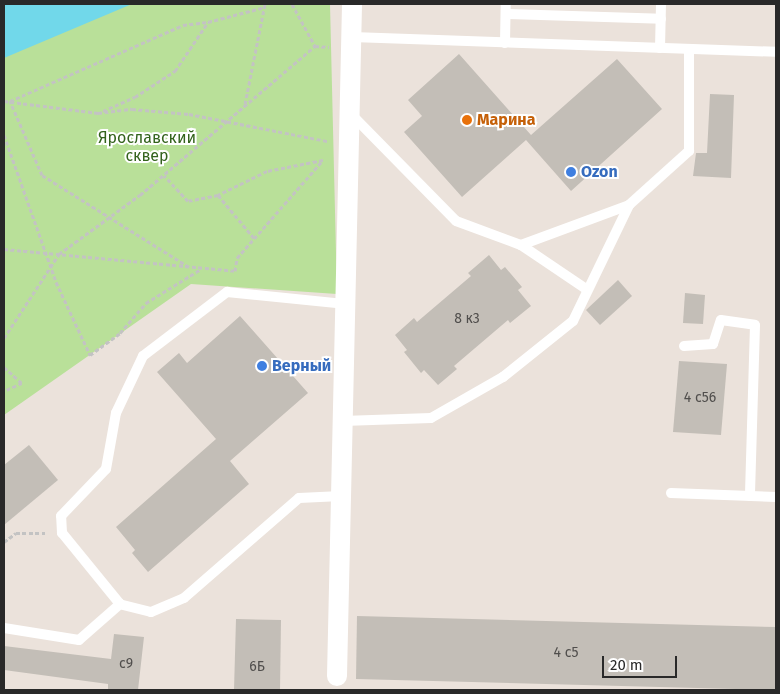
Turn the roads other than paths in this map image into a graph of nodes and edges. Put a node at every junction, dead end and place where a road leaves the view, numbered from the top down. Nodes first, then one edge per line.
1 (352, 4) edge
2 (662, 4) edge
3 (506, 9) edge
4 (661, 19) junction
5 (506, 42) junction
6 (352, 43) junction
7 (660, 48) junction
8 (689, 49) junction
9 (776, 52) edge
10 (350, 113) junction
11 (629, 205) junction
12 (521, 245) junction
13 (586, 289) junction
14 (346, 304) junction
15 (684, 346) dead end
16 (343, 421) junction
17 (671, 493) dead end
18 (342, 496) junction
19 (750, 496) junction
20 (776, 497) edge
21 (120, 604) junction
22 (4, 628) edge
23 (337, 676) dead end

1 - 6 street
2 - 4 lane
3 - 4 lane
3 - 5 lane
4 - 7 lane
5 - 6 lane
5 - 7 lane
6 - 10 street
7 - 8 lane
8 - 9 lane
8 - 11 lane
10 - 12 lane
10 - 14 street
11 - 12 lane
11 - 13 lane
12 - 13 lane
13 - 16 lane
14 - 16 street
14 - 21 lane
15 - 19 lane
16 - 18 street
17 - 19 lane
18 - 21 lane
18 - 23 street
19 - 20 lane
21 - 22 lane

